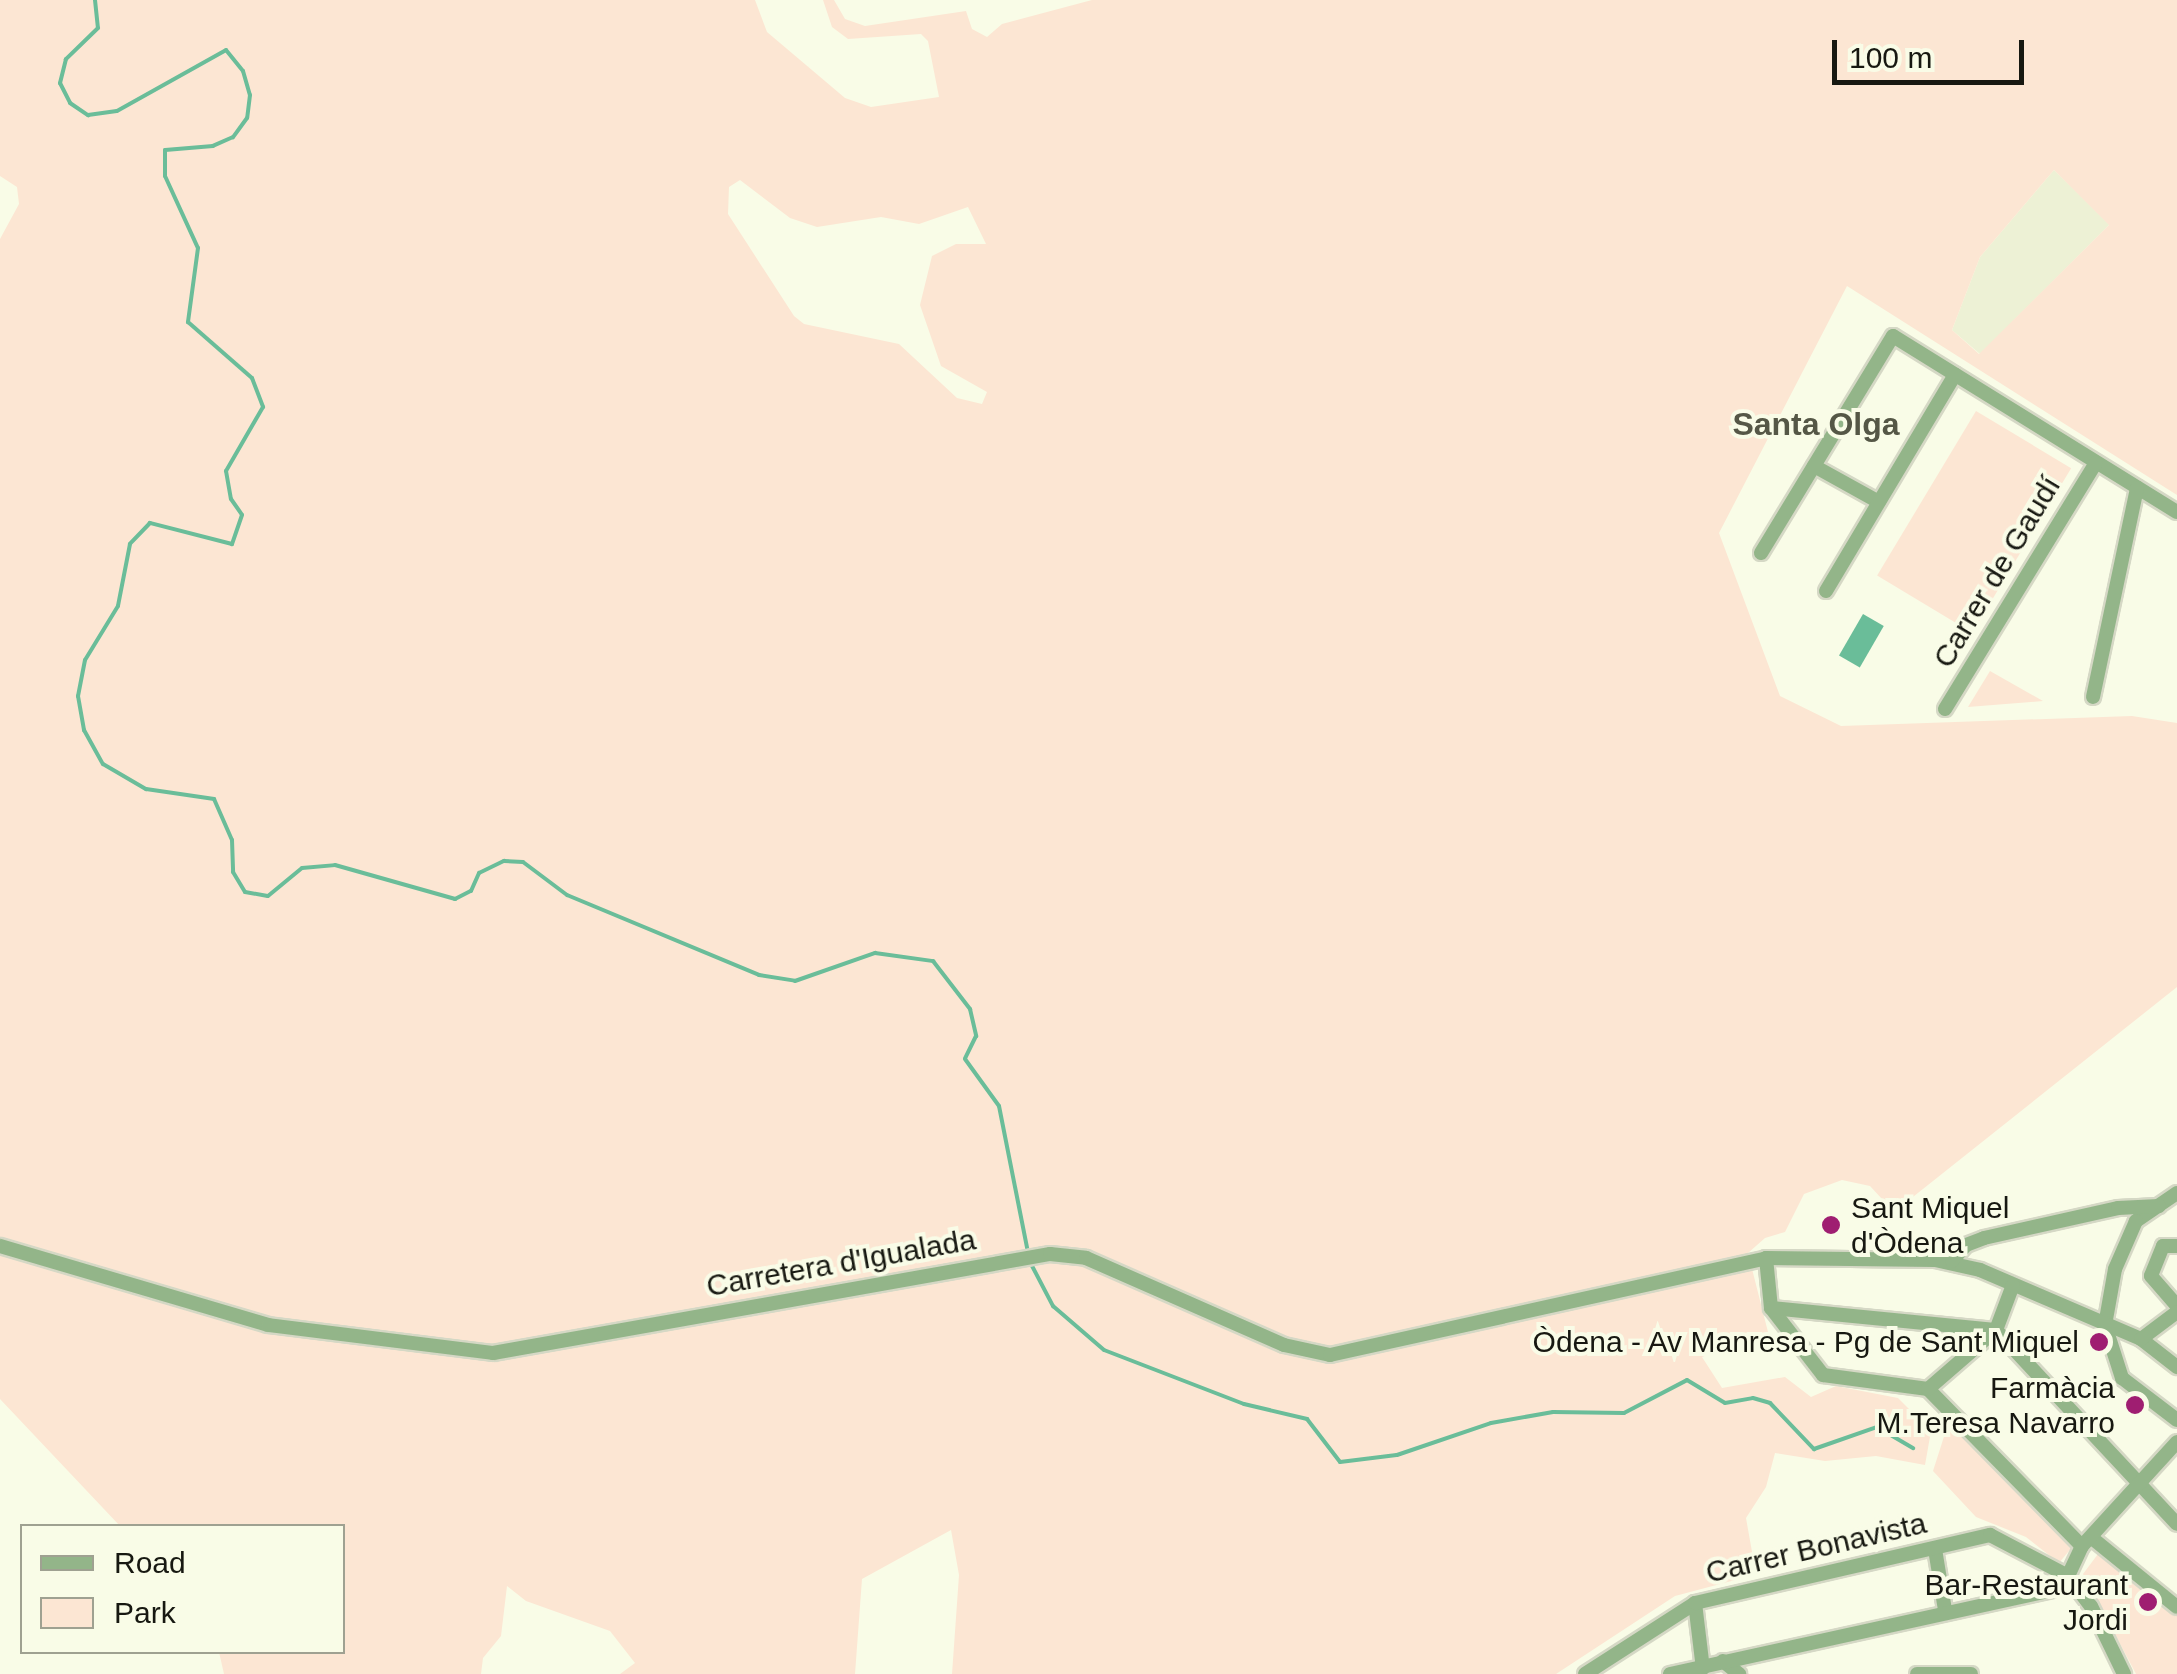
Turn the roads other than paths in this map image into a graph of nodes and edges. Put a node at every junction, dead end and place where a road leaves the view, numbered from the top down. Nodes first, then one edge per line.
1 (1956, 375) junction
2 (2096, 463) junction
3 (1814, 466) junction
4 (2137, 488) junction
5 (1879, 502) junction
6 (2177, 512) edge
7 (1761, 553) dead end
8 (1826, 591) dead end
9 (2093, 697) dead end
10 (1945, 709) dead end
11 (2177, 1193) edge
12 (2160, 1206) junction
13 (0, 1246) edge
14 (2177, 1246) edge
15 (1766, 1258) junction
16 (1952, 1262) junction
17 (2012, 1284) junction
18 (1771, 1308) junction
19 (2177, 1309) edge
20 (2105, 1325) junction
21 (1996, 1330) junction
22 (2141, 1339) junction
23 (2177, 1367) edge
24 (1928, 1389) junction
25 (2177, 1420) edge
26 (2177, 1442) edge
27 (2139, 1484) junction
28 (2177, 1524) edge
29 (2087, 1542) junction
30 (1935, 1549) junction
31 (2068, 1576) junction
32 (1695, 1603) junction
33 (2177, 1607) edge
34 (1945, 1610) junction
35 (1723, 1661) junction
36 (1703, 1669) edge
37 (1584, 1674) edge
38 (1670, 1674) edge
39 (1739, 1674) edge
40 (1917, 1674) edge
41 (1970, 1674) edge
42 (2124, 1674) edge

1 - 2 street
1 - 3 street
1 - 5 street
2 - 4 street
2 - 10 street, Carrer de Gaudí
3 - 5 street
3 - 7 street
4 - 6 street
4 - 9 street
5 - 8 street
11 - 12 street
12 - 16 street
12 - 20 street
13 - 15 street, Carretera d'Igualada
14 - 19 street
15 - 16 street, Carretera d'Igualada
15 - 18 street
16 - 17 street
17 - 20 street
17 - 21 street
18 - 21 street
18 - 24 street
19 - 22 street
20 - 22 street
20 - 25 street
21 - 24 street
21 - 27 street
22 - 23 street
24 - 29 street
26 - 27 street
27 - 28 street
27 - 29 street
29 - 31 street
29 - 33 street
30 - 31 street, Carrer Bonavista
30 - 32 street, Carrer Bonavista
30 - 34 street
31 - 34 street
31 - 42 street
32 - 36 street
32 - 37 street, Carrer Bonavista
34 - 35 street
35 - 36 street
35 - 39 street
36 - 38 street
40 - 41 street

